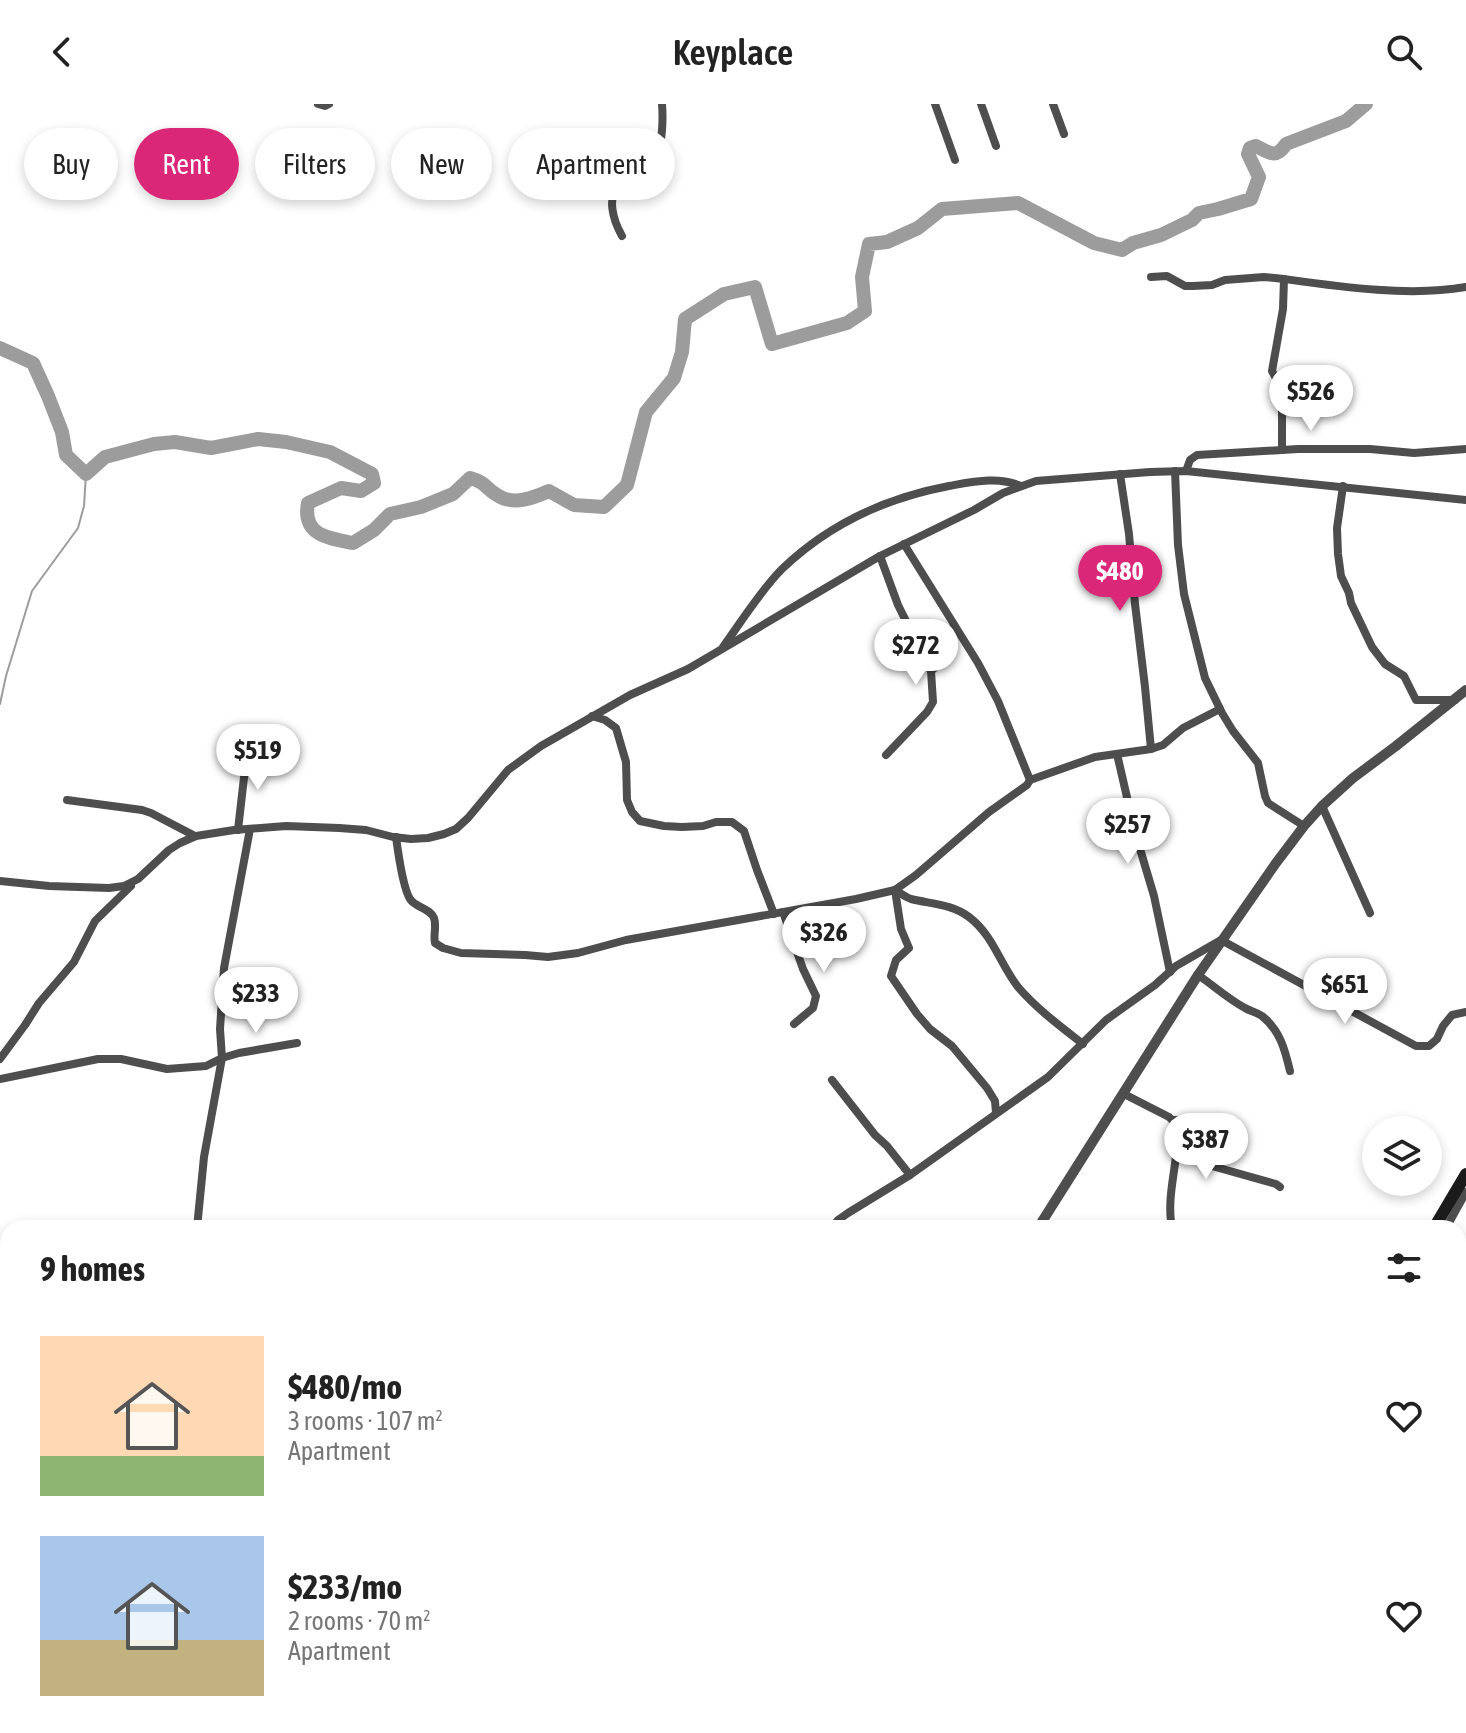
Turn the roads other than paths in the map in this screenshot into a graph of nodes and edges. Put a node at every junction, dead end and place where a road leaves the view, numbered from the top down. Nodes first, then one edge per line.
1 (318, 104) edge
2 (329, 104) edge
3 (662, 104) edge
4 (935, 104) edge
5 (981, 104) edge
6 (1053, 104) edge
7 (1064, 134) dead end
8 (996, 146) dead end
9 (955, 160) dead end
10 (622, 236) dead end
11 (1151, 277) dead end
12 (1284, 279) junction
13 (1465, 288) edge
14 (1466, 449) edge
15 (1282, 450) junction
16 (1175, 471) junction
17 (1186, 471) junction
18 (1120, 474) junction
19 (1021, 486) junction
20 (1343, 486) junction
21 (1466, 500) edge
22 (904, 544) junction
23 (880, 556) junction
24 (954, 625) junction
25 (720, 650) junction
26 (931, 671) junction
27 (1466, 690) edge
28 (1455, 700) junction
29 (1220, 709) junction
30 (592, 716) junction
31 (1151, 749) junction
32 (247, 751) dead end
33 (1117, 754) junction
34 (886, 755) dead end
35 (1030, 780) junction
36 (67, 800) dead end
37 (1322, 806) junction
38 (1304, 826) junction
39 (250, 829) junction
40 (238, 830) junction
41 (196, 836) junction
42 (396, 837) junction
43 (138, 879) junction
44 (0, 881) edge
45 (895, 890) junction
46 (779, 913) junction
47 (1370, 913) dead end
48 (1221, 940) junction
49 (1170, 972) junction
50 (1198, 975) junction
51 (1466, 1012) edge
52 (794, 1024) dead end
53 (297, 1043) dead end
54 (1083, 1044) junction
55 (222, 1058) junction
56 (0, 1059) edge
57 (1290, 1071) dead end
58 (0, 1079) edge
59 (832, 1080) dead end
60 (1124, 1094) junction
61 (996, 1113) junction
62 (1173, 1120) junction
63 (1466, 1174) edge
64 (910, 1175) junction
65 (1280, 1187) dead end
66 (1466, 1192) edge
67 (198, 1220) edge
68 (838, 1220) edge
69 (1043, 1220) edge
70 (1171, 1220) edge
71 (1439, 1220) edge
72 (1450, 1220) edge

1 - 2 street
3 - 10 street
4 - 9 street
5 - 8 street
6 - 7 street
11 - 12 street
12 - 13 street
12 - 15 street
14 - 15 street
15 - 17 street
16 - 17 street
16 - 18 street
16 - 29 street
17 - 20 street
18 - 19 street
18 - 31 street
19 - 22 street
19 - 25 street
20 - 21 street
20 - 28 street
22 - 23 street
22 - 24 street
23 - 25 street
23 - 26 street
24 - 26 street
24 - 35 street
25 - 30 street
26 - 34 street
27 - 28 street
28 - 37 street
29 - 31 street
29 - 38 street
30 - 42 street
30 - 46 street
31 - 33 street
32 - 40 street
33 - 35 street
33 - 49 street
35 - 45 street
36 - 41 street
37 - 38 street
37 - 47 street
38 - 48 street
39 - 40 street
39 - 42 street
39 - 55 street
40 - 41 street
41 - 43 street
42 - 46 street
43 - 44 street
43 - 56 street
45 - 46 street
45 - 54 street
45 - 61 street
46 - 52 street
48 - 49 street
48 - 50 street
48 - 51 street
49 - 54 street
50 - 57 street
50 - 60 street
53 - 55 street
54 - 61 street
55 - 58 street
55 - 67 street
59 - 64 street
60 - 62 street
60 - 69 street
61 - 64 street
62 - 65 street
62 - 70 street
63 - 71 main road
64 - 68 street
66 - 72 street

